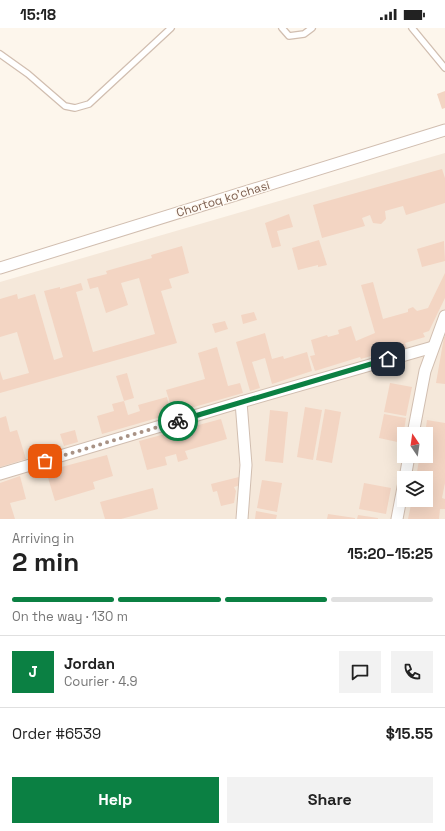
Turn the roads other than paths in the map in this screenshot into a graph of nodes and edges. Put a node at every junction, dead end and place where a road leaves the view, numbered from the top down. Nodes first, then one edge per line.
1 (171, 28) edge
2 (282, 28) edge
3 (312, 28) edge
4 (412, 28) edge
5 (0, 54) edge
6 (445, 68) edge
7 (444, 133) edge
8 (0, 268) edge
9 (445, 316) edge
10 (433, 347) junction
11 (241, 402) junction
12 (414, 427) edge
13 (0, 474) edge
14 (399, 507) edge
15 (242, 519) edge
16 (397, 519) edge

1 - 5 lane
2 - 3 lane
4 - 6 lane
7 - 8 street, Chortoq ko'chasi
9 - 10 street
10 - 11 street
10 - 12 street
11 - 13 street
11 - 15 street
14 - 16 street

